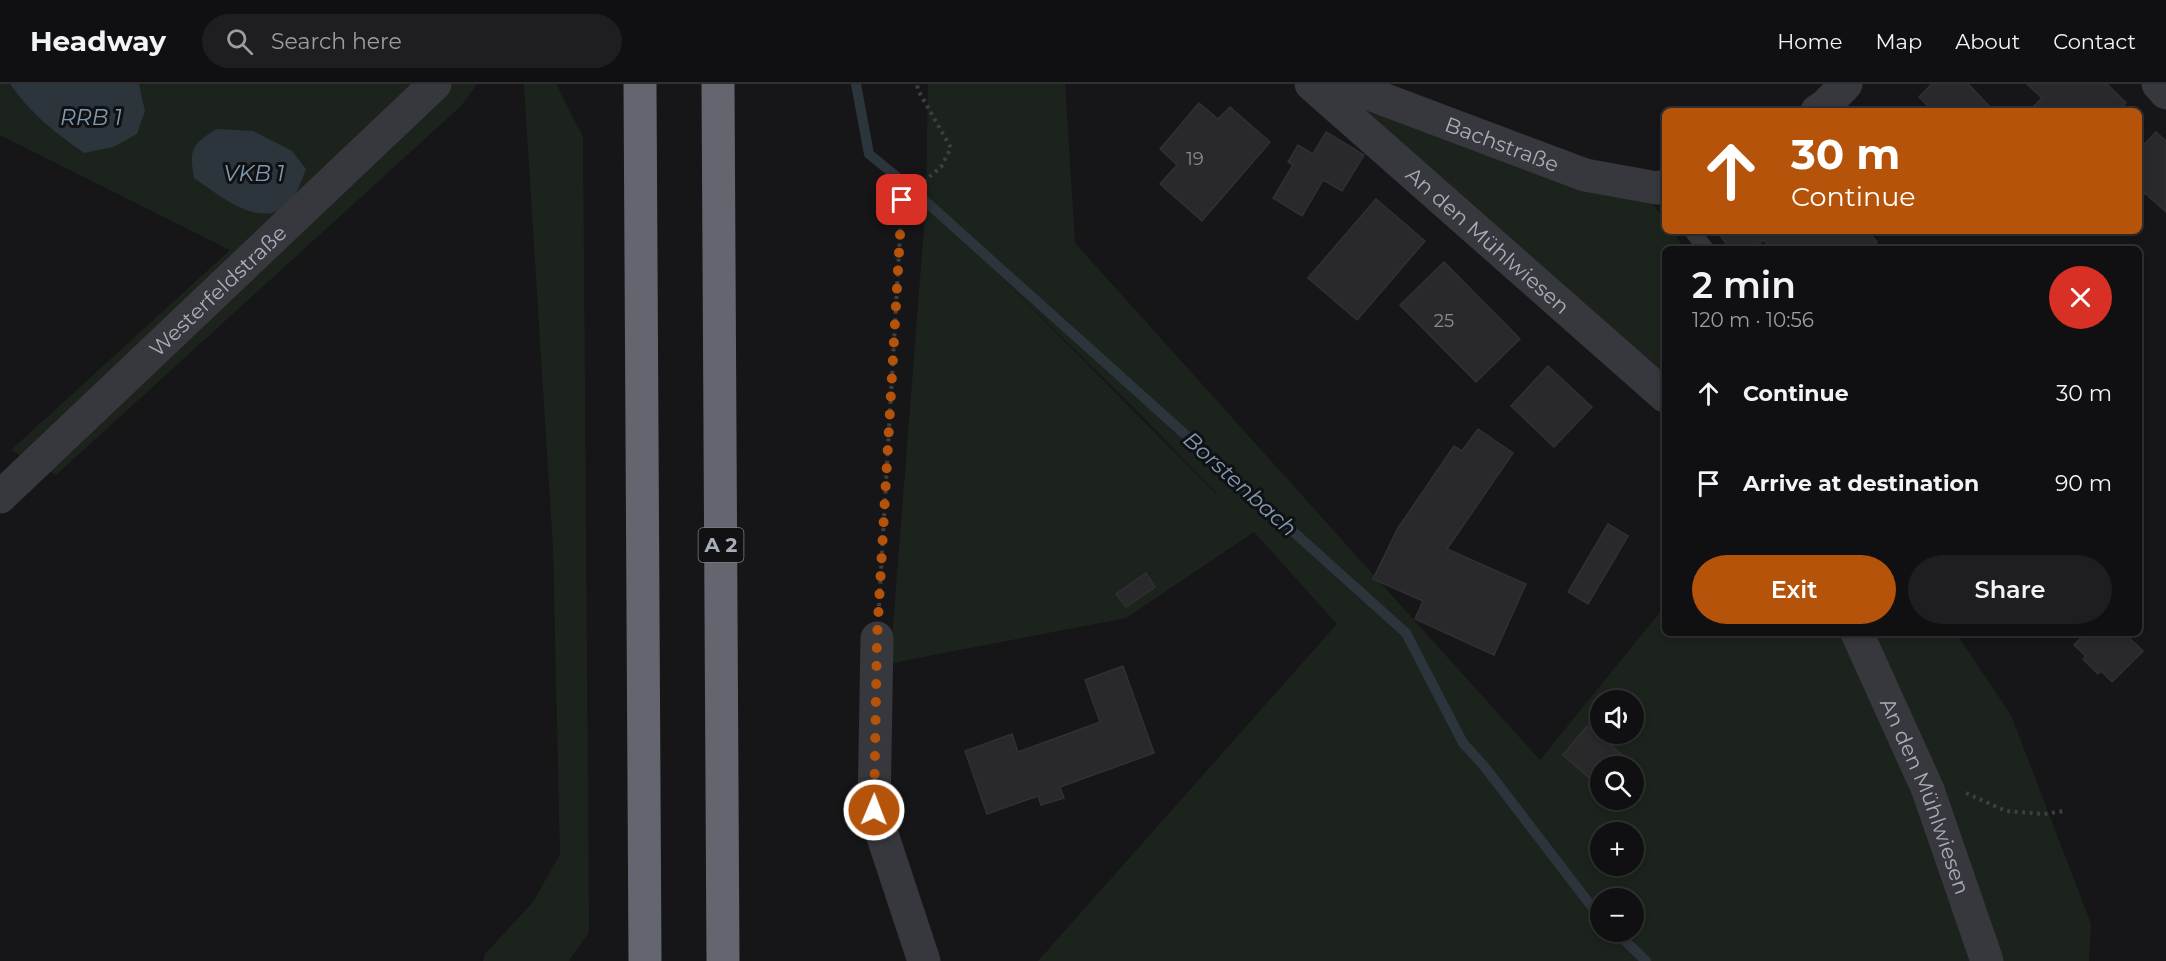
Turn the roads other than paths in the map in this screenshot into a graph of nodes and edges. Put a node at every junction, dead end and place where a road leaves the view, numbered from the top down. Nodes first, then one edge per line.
1 (435, 84) edge
2 (640, 84) edge
3 (718, 84) edge
4 (1311, 84) edge
5 (1343, 84) edge
6 (1846, 84) edge
7 (2158, 84) edge
8 (2166, 93) edge
9 (1822, 108) edge
10 (1662, 190) edge
11 (1694, 234) edge
12 (1704, 246) edge
13 (1662, 393) edge
14 (0, 497) edge
15 (1858, 636) edge
16 (877, 638) road end
17 (645, 961) edge
18 (723, 961) edge
19 (924, 961) edge
20 (1987, 961) edge

1 - 14 street, Westerfeldstraße
2 - 17 highway
3 - 18 highway, A 2
4 - 13 street, An den Mühlwiesen
5 - 10 street, Bachstraße
6 - 9 street
7 - 8 street
11 - 12 lane
15 - 20 street, An den Mühlwiesen
16 - 19 street

